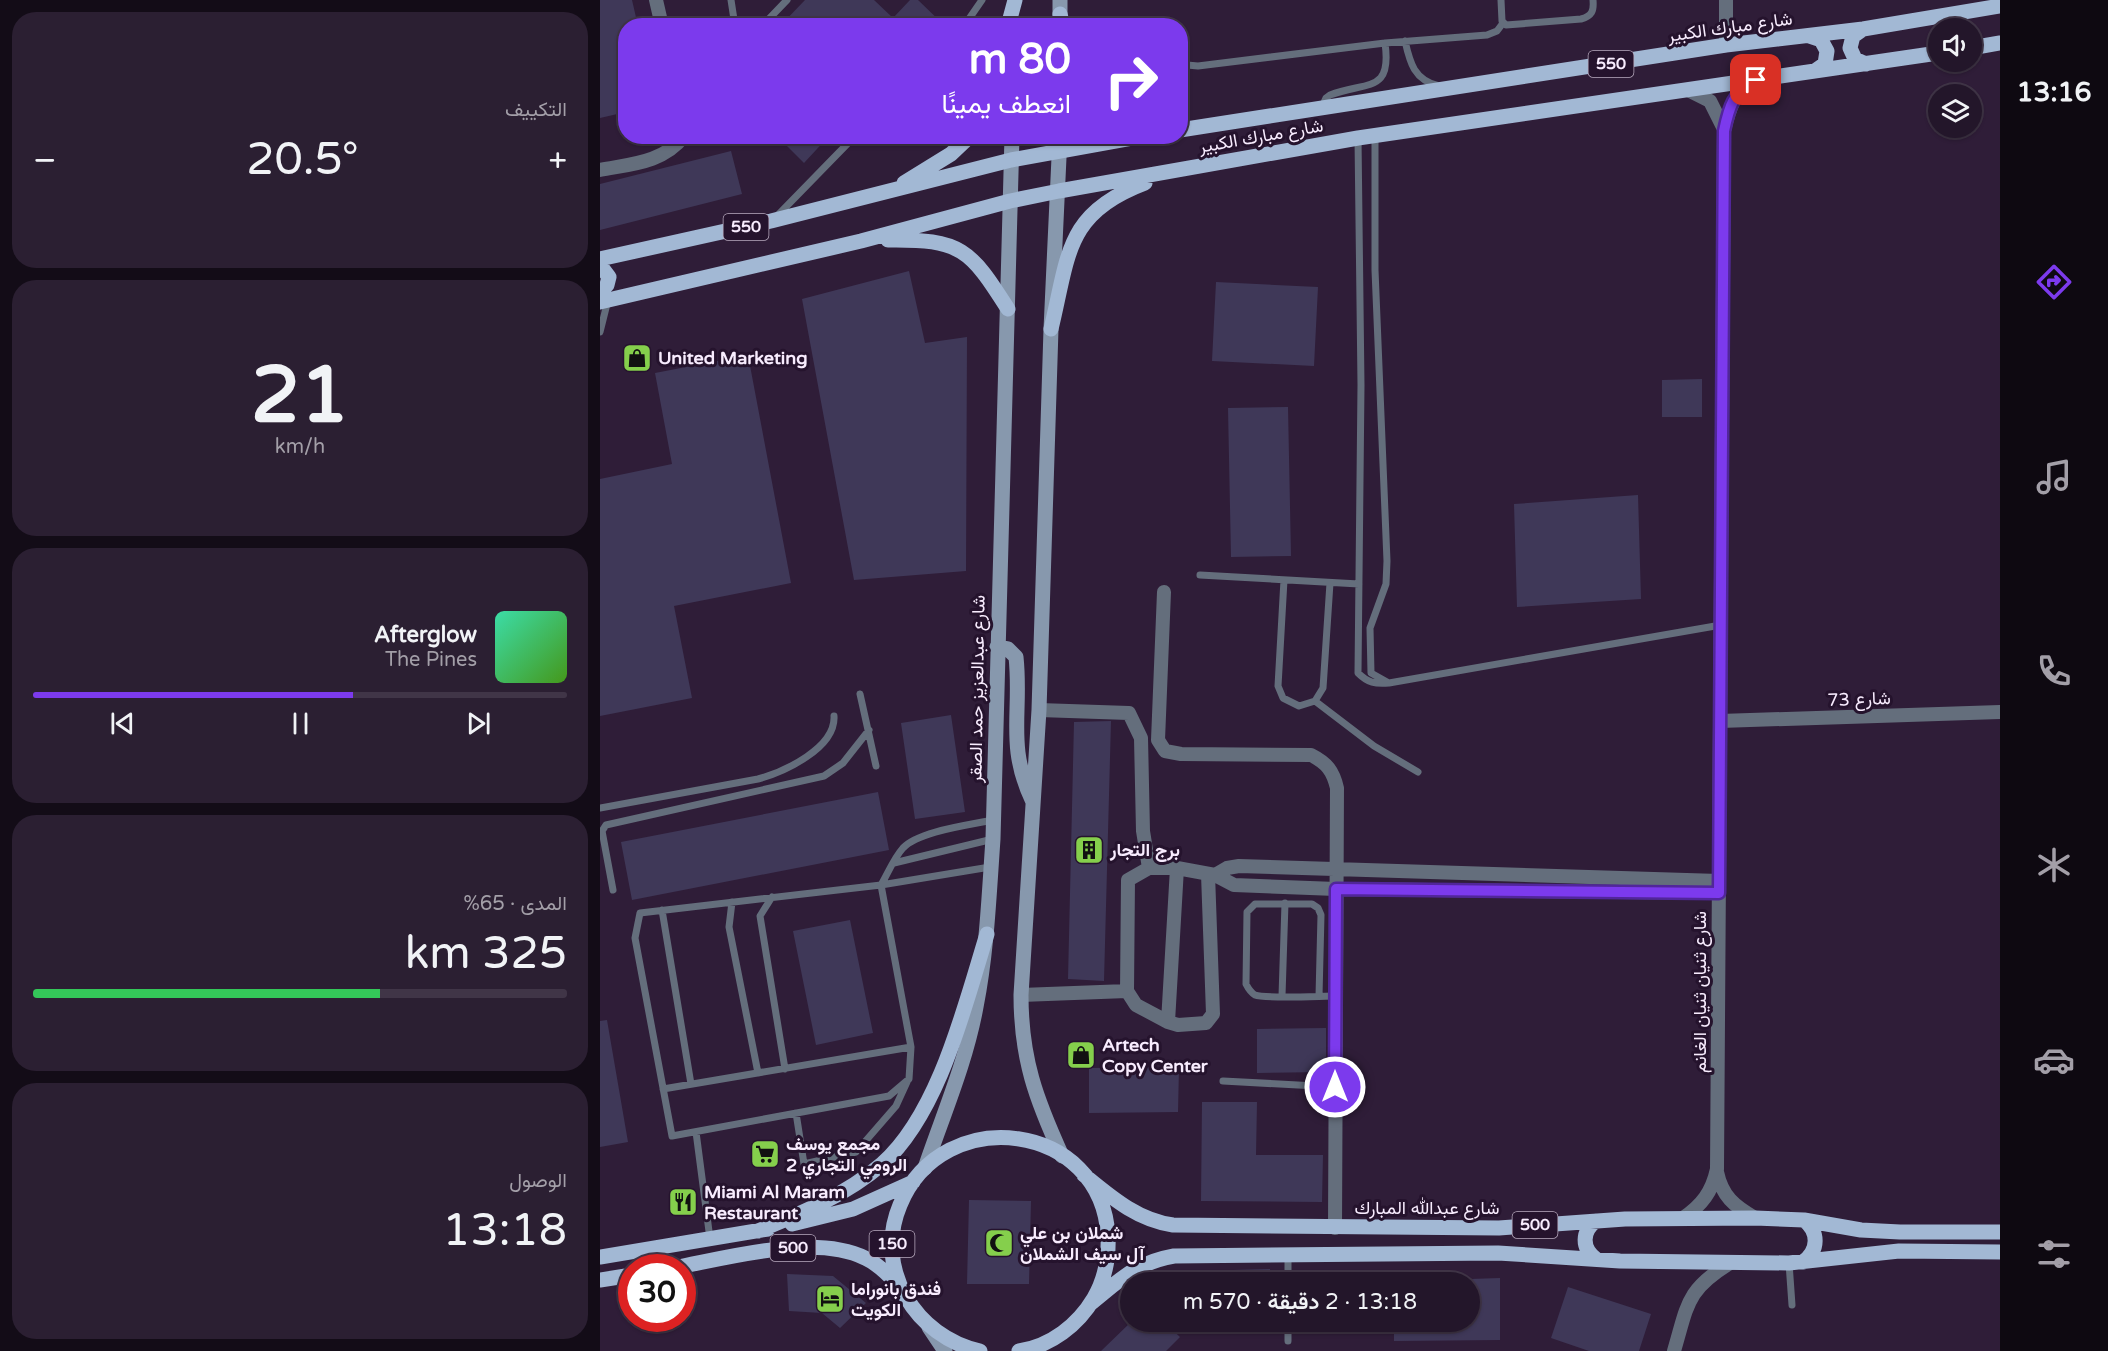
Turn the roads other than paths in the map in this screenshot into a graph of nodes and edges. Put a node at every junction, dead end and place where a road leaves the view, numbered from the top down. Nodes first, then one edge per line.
1 (657, 0) edge
2 (731, 0) edge
3 (787, 0) edge
4 (982, 0) edge
5 (1015, 0) edge
6 (1501, 0) edge
7 (1593, 0) edge
8 (1726, 0) edge
9 (2000, 6) edge
10 (660, 18) edge
11 (734, 18) edge
12 (770, 18) edge
13 (970, 18) edge
14 (1010, 18) edge
15 (1015, 18) edge
16 (1503, 23) junction
17 (1863, 29) junction
18 (1809, 36) junction
19 (1405, 40) junction
20 (1385, 43) junction
21 (2000, 43) edge
22 (1726, 45) junction
23 (1982, 46) edge
24 (1928, 55) edge
25 (1188, 64) edge
26 (1866, 64) junction
27 (1815, 71) junction
28 (1756, 80) junction
29 (1450, 87) junction
30 (1688, 90) junction
31 (1322, 107) junction
32 (1188, 122) edge
33 (1222, 122) junction
34 (1188, 128) edge
35 (1724, 131) junction
36 (1375, 135) junction
37 (1358, 138) junction
38 (676, 144) edge
39 (847, 144) edge
40 (962, 144) edge
41 (1012, 144) edge
42 (1060, 144) edge
43 (1011, 160) junction
44 (600, 170) edge
45 (1178, 171) junction
46 (1059, 191) junction
47 (892, 192) junction
48 (1010, 201) junction
49 (771, 221) junction
50 (861, 241) junction
51 (600, 259) edge
52 (600, 264) edge
53 (603, 298) edge
54 (1008, 309) junction
55 (1051, 329) junction
56 (600, 332) edge
57 (1200, 575) dead end
58 (1284, 580) junction
59 (1330, 583) junction
60 (1359, 584) junction
61 (1164, 592) dead end
62 (1721, 626) junction
63 (997, 647) junction
64 (1389, 683) junction
65 (860, 694) dead end
66 (1315, 701) junction
67 (1039, 710) junction
68 (2000, 712) edge
69 (834, 716) dead end
70 (1720, 721) junction
71 (868, 730) junction
72 (876, 766) dead end
73 (1418, 772) dead end
74 (1034, 805) junction
75 (600, 808) edge
76 (993, 820) junction
77 (993, 839) junction
78 (894, 863) junction
79 (991, 867) junction
80 (1149, 868) junction
81 (1177, 868) junction
82 (1336, 870) junction
83 (1211, 874) junction
84 (881, 885) junction
85 (1719, 887) junction
86 (1336, 889) junction
87 (613, 890) dead end
88 (772, 897) junction
89 (732, 902) junction
90 (1285, 903) junction
91 (662, 910) junction
92 (987, 934) junction
93 (1126, 991) junction
94 (1022, 994) junction
95 (1282, 996) junction
96 (1319, 996) junction
97 (1335, 996) junction
98 (1168, 1022) junction
99 (911, 1047) junction
100 (785, 1069) junction
101 (758, 1073) junction
102 (909, 1079) junction
103 (1223, 1081) dead end
104 (691, 1084) junction
105 (1335, 1087) junction
106 (663, 1089) junction
107 (796, 1113) junction
108 (696, 1132) junction
109 (1062, 1156) junction
110 (925, 1168) junction
111 (1717, 1169) junction
112 (1084, 1175) junction
113 (913, 1182) junction
114 (1683, 1218) junction
115 (1755, 1218) junction
116 (1804, 1220) junction
117 (1596, 1221) junction
118 (1335, 1228) junction
119 (758, 1231) junction
120 (2000, 1232) edge
121 (710, 1239) junction
122 (2000, 1252) edge
123 (1288, 1256) junction
124 (600, 1257) edge
125 (1596, 1259) junction
126 (1730, 1263) junction
127 (1796, 1263) junction
128 (696, 1264) edge
129 (1288, 1272) edge
130 (618, 1277) edge
131 (600, 1280) edge
132 (901, 1288) junction
133 (1090, 1304) junction
134 (1792, 1305) dead end
135 (929, 1327) junction
136 (1288, 1332) edge
137 (1288, 1341) dead end
138 (1051, 1344) edge
139 (945, 1351) edge
140 (980, 1351) edge
141 (1019, 1351) edge
142 (1674, 1351) edge

1 - 10 street
2 - 11 lane
3 - 12 lane
4 - 13 lane
5 - 14 main road
5 - 15 main road
6 - 16 lane
7 - 16 lane
8 - 22 street
9 - 17 main road, شارع مبارك الكبير / 550
16 - 19 lane
17 - 18 main road, شارع مبارك الكبير / 550
17 - 26 main road
18 - 22 main road, شارع مبارك الكبير / 550
18 - 27 main road
19 - 20 lane
19 - 29 lane
20 - 25 lane
20 - 31 lane
21 - 23 main road
22 - 29 main road, شارع مبارك الكبير / 550
24 - 26 main road, شارع مبارك الكبير / 550
26 - 27 main road, شارع مبارك الكبير / 550
27 - 28 main road, شارع مبارك الكبير / 550
28 - 30 main road, شارع مبارك الكبير / 550
28 - 35 street
29 - 31 main road, شارع مبارك الكبير / 550
30 - 35 street
30 - 36 main road, شارع مبارك الكبير / 550
31 - 33 main road, شارع مبارك الكبير / 550
32 - 33 main road
33 - 34 main road, شارع مبارك الكبير / 550
35 - 62 street, شارع ثنيان ثنيان الغانم
36 - 37 main road, شارع مبارك الكبير / 550
36 - 64 lane
37 - 45 main road, شارع مبارك الكبير / 550
37 - 60 lane
38 - 44 street
39 - 49 lane
40 - 47 main road
41 - 43 main road, شارع عبدالعزيز حمد الصقر
42 - 43 main road, 550
42 - 46 main road
43 - 47 main road, 550
43 - 48 main road, شارع عبدالعزيز حمد الصقر
45 - 46 main road, شارع مبارك الكبير / 550
45 - 55 main road
46 - 48 main road, شارع مبارك الكبير / 550
46 - 55 main road, 150
47 - 49 main road, 550
48 - 50 main road, شارع مبارك الكبير / 550
48 - 54 main road, شارع عبدالعزيز حمد الصقر / 150
49 - 51 main road, 550
50 - 53 main road, شارع مبارك الكبير / 550
50 - 54 main road
52 - 53 main road
53 - 56 lane
54 - 63 main road, شارع عبدالعزيز حمد الصقر / 150
55 - 67 main road, 150
57 - 58 lane
58 - 59 lane
58 - 66 lane
59 - 60 lane
59 - 66 lane
60 - 64 lane
61 - 82 street
62 - 64 lane
62 - 70 street, شارع ثنيان ثنيان الغانم
63 - 74 main road
63 - 76 main road, شارع عبدالعزيز حمد الصقر / 150
65 - 71 lane
66 - 73 lane
67 - 74 main road, 150
67 - 80 street
68 - 70 street, شارع 73
69 - 75 lane
70 - 85 street, شارع ثنيان ثنيان الغانم
71 - 72 lane
71 - 87 lane
74 - 94 main road, 150
76 - 77 main road, شارع عبدالعزيز حمد الصقر / 150
76 - 78 lane
77 - 78 lane
77 - 79 main road, شارع عبدالعزيز حمد الصقر / 150
78 - 84 lane
79 - 84 lane
79 - 92 main road, شارع عبدالعزيز حمد الصقر / 150
80 - 81 street
80 - 93 street
81 - 83 street
81 - 98 street
82 - 83 street
82 - 85 street
82 - 86 street
83 - 86 street
83 - 98 street
84 - 88 lane
84 - 99 lane
85 - 86 street
85 - 111 street, شارع ثنيان ثنيان الغانم
86 - 97 street
88 - 89 lane
88 - 100 lane
89 - 91 lane
89 - 101 lane
90 - 95 lane
90 - 95 lane
90 - 96 lane
91 - 104 lane
91 - 106 lane
92 - 110 main road, شارع عبدالعزيز حمد الصقر / 150
92 - 119 main road
93 - 94 street
93 - 98 street
94 - 109 main road, 150
95 - 96 lane
96 - 97 lane
97 - 105 street
99 - 100 lane
99 - 102 lane
100 - 101 lane
101 - 104 lane
102 - 107 lane
102 - 107 lane
103 - 105 lane
104 - 106 lane
105 - 118 street
106 - 108 lane
107 - 108 lane
108 - 121 lane
109 - 110 main road, 150
109 - 112 main road, 150
110 - 113 main road, 150
111 - 114 street
111 - 115 street
112 - 118 main road, شارع عبدالله المبارك / 500
112 - 133 main road, 150
113 - 119 main road, 500
113 - 132 main road, 150
114 - 115 main road, شارع عبدالله المبارك / 500
114 - 117 main road, شارع عبدالله المبارك / 500
115 - 116 main road, شارع عبدالله المبارك / 500
116 - 120 main road, شارع عبدالله المبارك / 500
116 - 127 main road
117 - 118 main road, شارع عبدالله المبارك / 500
117 - 125 main road
119 - 121 main road, 500
121 - 124 main road, 500
122 - 127 main road, 500
123 - 125 main road, 500
123 - 129 lane
123 - 133 main road, 500
125 - 126 main road, 500
126 - 127 main road, 500
126 - 142 street
127 - 134 lane
128 - 132 main road, 500
130 - 131 main road
132 - 135 main road, 150
133 - 138 main road, 150
135 - 139 main road, 150
135 - 140 main road, 150
136 - 137 lane
138 - 141 main road, 150

